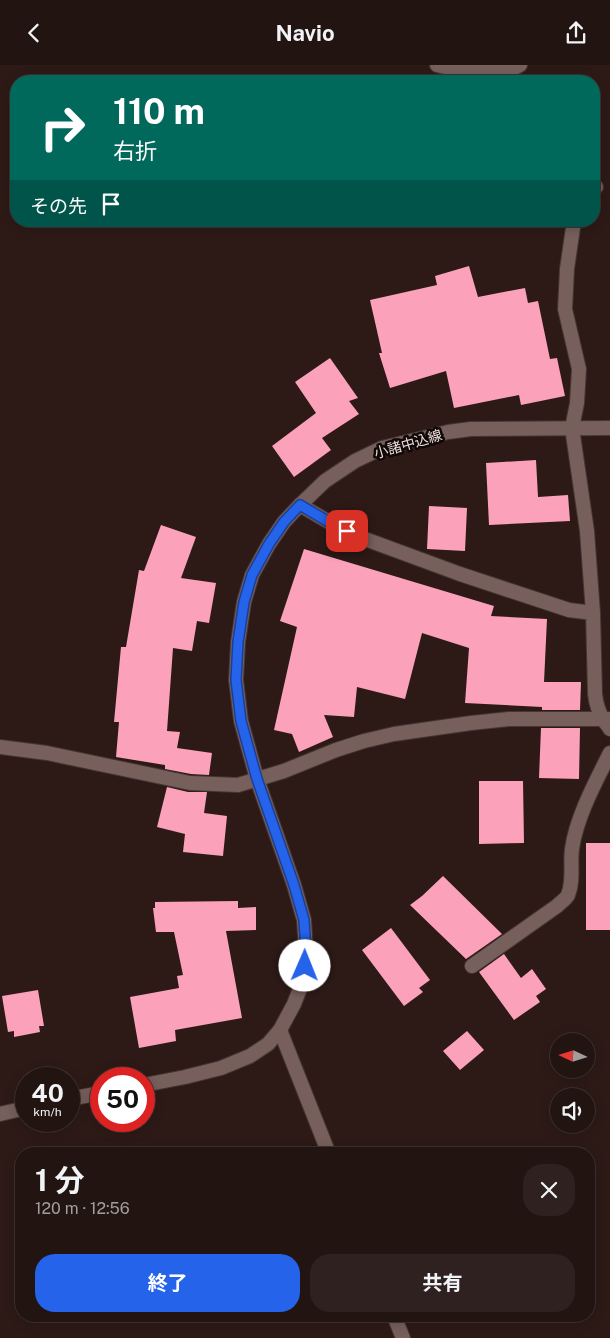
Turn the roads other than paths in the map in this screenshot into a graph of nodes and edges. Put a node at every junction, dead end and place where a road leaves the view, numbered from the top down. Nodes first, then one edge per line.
1 (437, 65) edge
2 (520, 65) edge
3 (573, 227) edge
4 (572, 428) junction
5 (610, 428) edge
6 (300, 505) junction
7 (594, 613) junction
8 (608, 722) edge
9 (0, 747) edge
10 (610, 753) edge
11 (257, 779) junction
12 (472, 966) dead end
13 (280, 1030) junction
14 (155, 1083) edge
15 (15, 1111) edge
16 (0, 1114) edge
17 (326, 1147) edge
18 (396, 1322) edge
19 (402, 1338) edge

1 - 2 main road
3 - 4 main road
4 - 5 main road, 小諸中込線
4 - 6 main road, 小諸中込線
4 - 7 main road
6 - 7 main road
6 - 11 main road, 小諸中込線
7 - 8 main road
8 - 11 main road
9 - 11 main road
10 - 12 main road
11 - 13 main road, 小諸中込線
13 - 14 main road, 小諸中込線
13 - 17 main road
15 - 16 main road
18 - 19 main road

